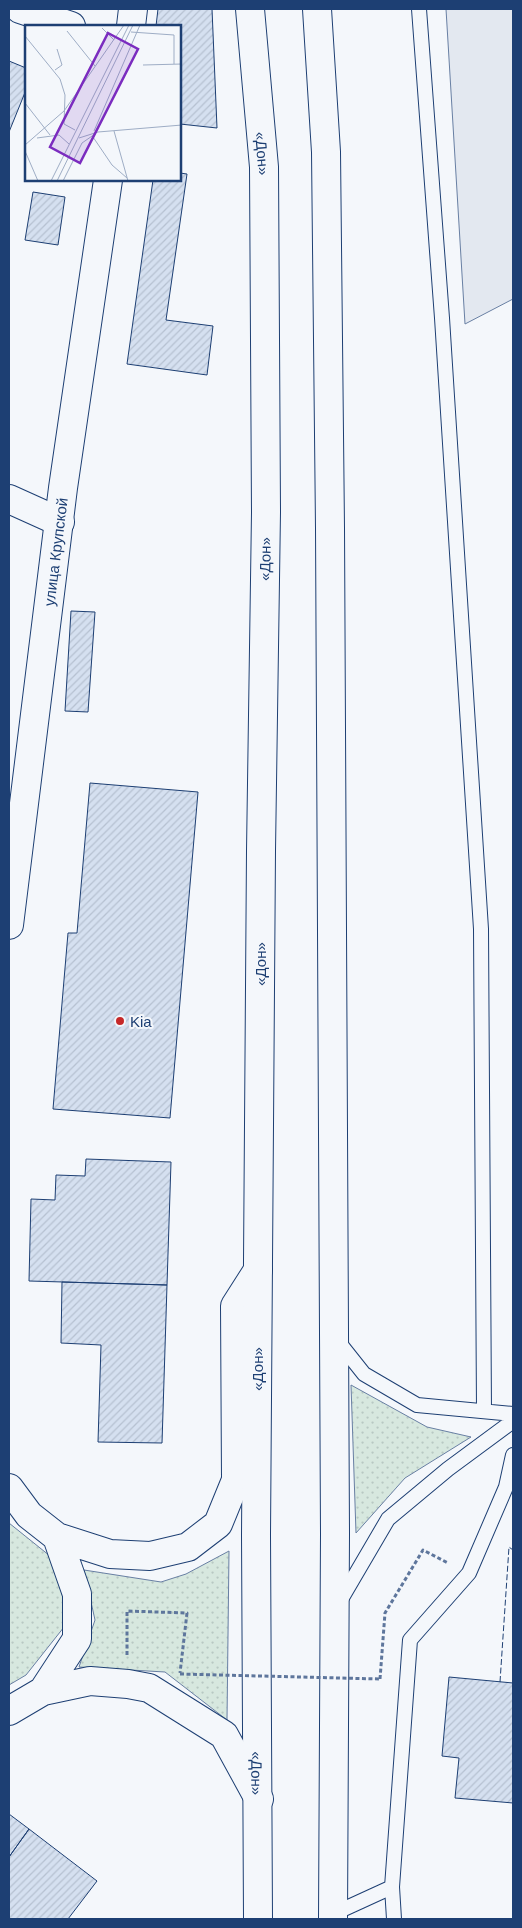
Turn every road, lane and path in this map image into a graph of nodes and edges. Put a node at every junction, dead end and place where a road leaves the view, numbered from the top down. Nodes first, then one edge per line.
1 (20, 9) edge
2 (133, 9) edge
3 (250, 9) edge
4 (317, 9) edge
5 (419, 9) edge
6 (68, 25) edge
7 (130, 25) edge
8 (108, 181) edge
9 (9, 499) edge
10 (60, 522) junction
11 (9, 925) edge
12 (258, 1270) junction
13 (333, 1335) junction
14 (484, 1410) junction
15 (513, 1414) edge
16 (513, 1421) edge
17 (513, 1455) edge
18 (9, 1488) edge
19 (510, 1489) edge
20 (19, 1511) edge
21 (56, 1538) junction
22 (424, 1550) dead end
23 (334, 1610) junction
24 (128, 1684) junction
25 (43, 1691) junction
26 (9, 1711) edge
27 (259, 1800) junction
28 (392, 1887) junction
29 (333, 1917) edge
30 (258, 1919) edge
31 (394, 1919) edge

1 - 6 main road
2 - 7 main road
3 - 12 main road, «Дон»
4 - 13 main road
5 - 14 lane
8 - 10 main road, улица Крупской
9 - 10 main road
10 - 11 main road, улица Крупской
12 - 21 main road
12 - 27 main road, «Дон»
13 - 14 lane
13 - 23 main road
14 - 15 lane
16 - 23 lane
17 - 19 lane
18 - 20 main road
19 - 28 lane
20 - 21 main road
21 - 25 main road
22 - 24 path, bridge
23 - 29 main road
24 - 25 main road
24 - 27 main road
25 - 26 main road
27 - 30 main road, «Дон»
28 - 29 lane
28 - 31 lane

